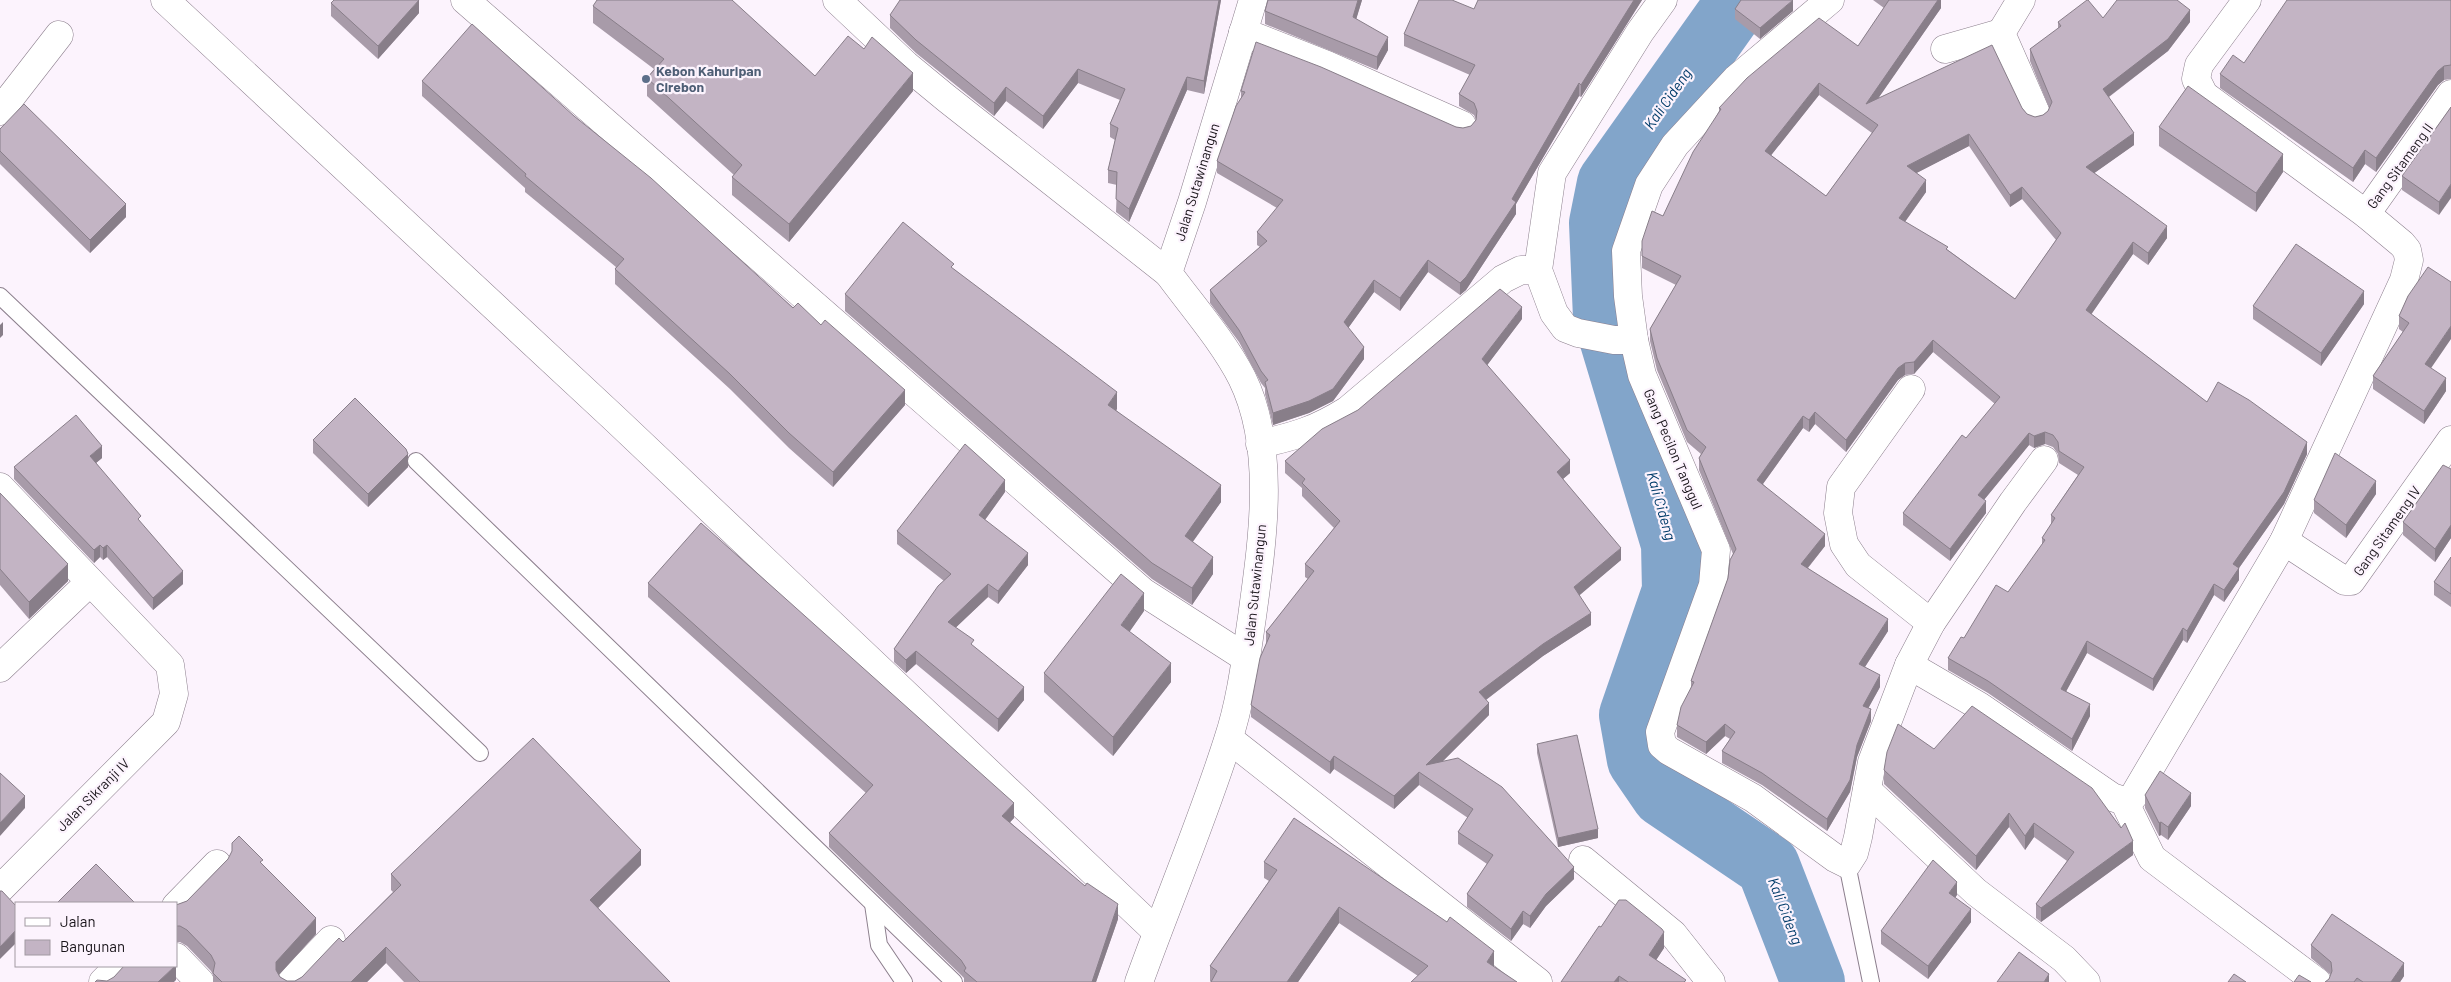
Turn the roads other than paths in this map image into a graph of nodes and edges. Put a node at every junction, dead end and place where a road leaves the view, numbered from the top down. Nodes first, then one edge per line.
1 (165, 0) edge
2 (465, 0) edge
3 (837, 0) edge
4 (1253, 0) edge
5 (1664, 0) edge
6 (1830, 0) edge
7 (2021, 0) edge
8 (2247, 0) edge
9 (1243, 32) junction
10 (2001, 33) junction
11 (59, 35) dead end
12 (1945, 49) dead end
13 (2451, 94) edge
14 (0, 111) edge
15 (2036, 114) dead end
16 (1462, 125) dead end
17 (2366, 214) junction
18 (1538, 270) junction
19 (1168, 273) junction
20 (0, 296) edge
21 (1624, 340) junction
22 (1911, 389) dead end
23 (2451, 440) edge
24 (1260, 444) junction
25 (2044, 460) dead end
26 (416, 461) dead end
27 (0, 487) edge
28 (2284, 541) junction
29 (90, 582) junction
30 (1931, 623) junction
31 (1246, 658) junction
32 (1909, 665) junction
33 (0, 668) edge
34 (1229, 739) junction
35 (480, 753) dead end
36 (1867, 790) junction
37 (2124, 801) junction
38 (1583, 860) dead end
39 (217, 864) dead end
40 (1847, 864) junction
41 (0, 889) edge
42 (178, 904) edge
43 (873, 904) junction
44 (1157, 932) junction
45 (331, 940) dead end
46 (178, 959) edge
47 (117, 967) edge
48 (103, 982) edge
49 (200, 982) edge
50 (291, 982) edge
51 (904, 982) edge
52 (954, 982) edge
53 (1139, 982) edge
54 (1538, 982) edge
55 (1711, 982) edge
56 (1872, 982) edge
57 (2086, 982) edge
58 (2317, 982) edge

1 - 44 street
2 - 31 street
3 - 19 street
4 - 9 street, Jalan Sutawinangun
5 - 18 street
6 - 21 street, Gang Pecilon Tanggul
7 - 10 street
8 - 17 street
9 - 16 street
9 - 19 street, Jalan Sutawinangun
10 - 12 street
10 - 15 street
11 - 14 street
13 - 17 street, Gang Sitameng II
17 - 28 street
18 - 21 street
18 - 24 street
19 - 24 street, Jalan Sutawinangun
20 - 35 lane
21 - 40 street, Gang Pecilon Tanggul
22 - 30 street
23 - 28 street, Gang Sitameng IV
24 - 31 street, Jalan Sutawinangun
25 - 30 street
26 - 43 lane
27 - 29 street
28 - 37 street
29 - 33 street
29 - 41 street, Jalan Sikranji IV
30 - 32 street
31 - 34 street, Jalan Sutawinangun
32 - 36 street
32 - 37 street
34 - 44 street, Jalan Sutawinangun
34 - 54 street
36 - 40 street
36 - 57 street
37 - 58 street
38 - 55 street
39 - 42 street
40 - 56 lane
43 - 51 lane
43 - 52 lane
44 - 53 street, Jalan Sutawinangun
45 - 50 street
46 - 49 street
47 - 48 street

